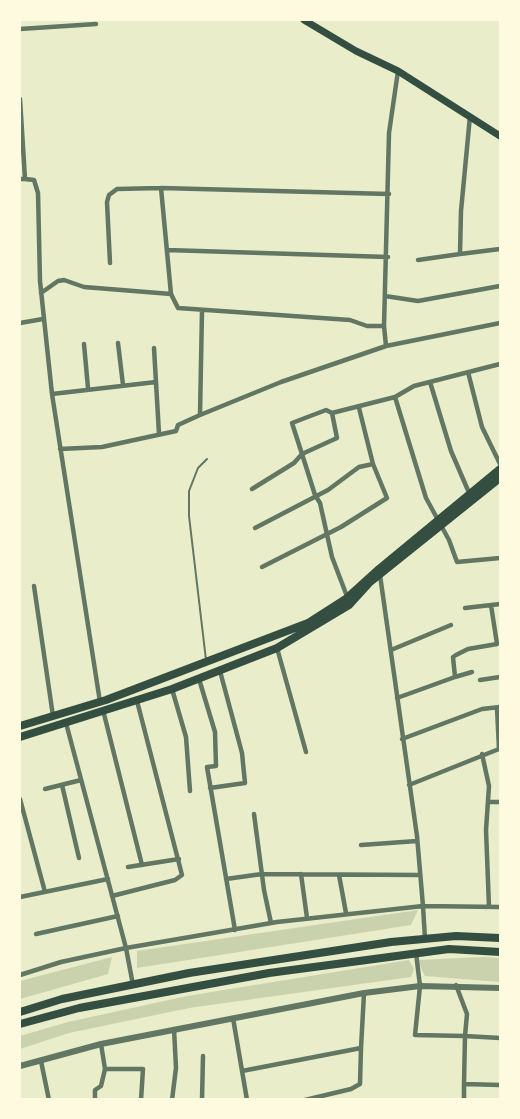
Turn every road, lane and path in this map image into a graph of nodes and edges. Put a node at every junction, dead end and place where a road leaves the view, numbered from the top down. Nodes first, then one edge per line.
1 (304, 20) edge
2 (313, 22) edge
3 (96, 24) dead end
4 (20, 29) edge
5 (398, 71) junction
6 (20, 99) edge
7 (20, 114) edge
8 (470, 117) junction
9 (501, 135) edge
10 (22, 179) edge
11 (161, 188) junction
12 (389, 194) junction
13 (501, 249) edge
14 (167, 250) junction
15 (460, 254) junction
16 (388, 257) junction
17 (418, 260) dead end
18 (110, 263) dead end
19 (501, 286) edge
20 (41, 293) junction
21 (171, 294) junction
22 (385, 296) junction
23 (202, 312) junction
24 (43, 320) junction
25 (20, 323) edge
26 (501, 323) edge
27 (384, 326) junction
28 (118, 343) dead end
29 (84, 344) dead end
30 (386, 346) junction
31 (154, 348) dead end
32 (501, 364) edge
33 (468, 372) junction
34 (156, 382) junction
35 (430, 382) junction
36 (123, 385) junction
37 (88, 388) junction
38 (52, 394) junction
39 (395, 397) junction
40 (359, 408) junction
41 (332, 413) junction
42 (200, 415) junction
43 (159, 434) junction
44 (60, 449) junction
45 (303, 454) junction
46 (207, 459) dead end
47 (373, 464) junction
48 (501, 464) edge
49 (501, 469) edge
50 (501, 478) edge
51 (252, 489) dead end
52 (315, 495) junction
53 (471, 497) junction
54 (438, 523) junction
55 (255, 528) dead end
56 (327, 533) junction
57 (501, 558) edge
58 (262, 567) dead end
59 (380, 574) junction
60 (34, 586) dead end
61 (348, 601) junction
62 (491, 604) junction
63 (501, 604) edge
64 (465, 608) dead end
65 (452, 625) dead end
66 (499, 644) edge
67 (277, 648) junction
68 (391, 650) junction
69 (207, 664) junction
70 (220, 671) junction
71 (471, 672) dead end
72 (455, 677) junction
73 (501, 677) edge
74 (199, 679) junction
75 (480, 680) dead end
76 (172, 689) junction
77 (397, 698) junction
78 (137, 701) junction
79 (100, 702) junction
80 (499, 707) edge
81 (103, 712) junction
82 (53, 716) junction
83 (66, 723) junction
84 (20, 726) edge
85 (20, 737) edge
86 (402, 739) junction
87 (500, 749) edge
88 (306, 752) dead end
89 (483, 754) junction
90 (81, 780) junction
91 (62, 785) junction
92 (409, 785) junction
93 (210, 788) junction
94 (45, 789) dead end
95 (190, 791) dead end
96 (20, 799) edge
97 (488, 802) junction
98 (501, 802) edge
99 (254, 814) dead end
100 (27, 826) junction
101 (20, 828) edge
102 (417, 841) junction
103 (361, 845) dead end
104 (80, 858) dead end
105 (179, 859) junction
106 (142, 865) junction
107 (128, 867) dead end
108 (262, 874) junction
109 (301, 874) junction
110 (339, 874) junction
111 (420, 874) junction
112 (108, 879) junction
113 (226, 879) junction
114 (45, 892) junction
115 (112, 896) junction
116 (20, 897) edge
117 (423, 906) junction
118 (489, 907) junction
119 (501, 907) edge
120 (346, 913) junction
121 (118, 916) junction
122 (307, 918) junction
123 (271, 923) junction
124 (235, 930) junction
125 (36, 934) dead end
126 (501, 938) edge
127 (425, 939) junction
128 (126, 948) junction
129 (501, 952) edge
130 (416, 953) junction
131 (20, 975) edge
132 (133, 984) junction
133 (456, 985) junction
134 (420, 986) junction
135 (501, 988) edge
136 (364, 993) junction
137 (20, 1012) edge
138 (233, 1018) junction
139 (20, 1024) edge
140 (174, 1029) junction
141 (465, 1036) junction
142 (501, 1038) edge
143 (101, 1044) junction
144 (361, 1048) junction
145 (203, 1056) dead end
146 (40, 1061) junction
147 (20, 1066) edge
148 (105, 1069) junction
149 (242, 1071) junction
150 (464, 1084) junction
151 (501, 1085) edge
152 (49, 1100) edge
153 (95, 1100) edge
154 (141, 1100) edge
155 (172, 1100) edge
156 (202, 1100) edge
157 (247, 1100) edge
158 (305, 1100) edge
159 (464, 1100) edge

1 - 2 main road
2 - 5 main road
3 - 4 street
5 - 8 main road
5 - 12 street
6 - 7 street
7 - 10 street
8 - 9 main road
8 - 15 street
10 - 20 street
11 - 12 street
11 - 14 street
11 - 18 street
12 - 16 street
13 - 15 street
14 - 16 street
14 - 21 street
15 - 17 street
16 - 22 street
19 - 22 street
20 - 21 street
20 - 24 street
21 - 23 street
22 - 27 street
23 - 27 street
23 - 42 street
24 - 25 street
24 - 38 street
26 - 30 street
27 - 30 street
28 - 36 street
29 - 37 street
30 - 42 street
31 - 34 street
32 - 33 street
33 - 35 street
33 - 48 street
34 - 36 street
34 - 43 street
35 - 39 street
35 - 53 street
36 - 37 street
37 - 38 street
38 - 44 street
39 - 40 street
39 - 54 street
40 - 41 street
40 - 47 street
41 - 45 street
41 - 45 street
42 - 43 street
43 - 44 street
44 - 79 street
45 - 51 street
45 - 52 street
46 - 69 lane
47 - 52 street
47 - 56 street
49 - 53 main road
50 - 53 main road
52 - 55 street
52 - 56 street
53 - 54 main road
54 - 57 street
54 - 59 main road
54 - 61 main road
56 - 58 street
56 - 61 street
59 - 61 main road
59 - 68 street
60 - 82 street
61 - 67 main road
61 - 69 main road
62 - 63 street
62 - 64 street
62 - 66 street
65 - 68 street
66 - 72 street
67 - 70 main road
67 - 88 street
68 - 77 street
69 - 79 main road
70 - 74 main road
70 - 93 street
71 - 72 street
72 - 77 street
73 - 75 street
74 - 76 main road
74 - 93 street
76 - 78 main road
76 - 95 street
77 - 86 street
78 - 81 main road
78 - 105 street
79 - 81 street
79 - 82 main road
80 - 86 street
80 - 87 street
81 - 83 main road
81 - 106 street
82 - 84 main road
83 - 85 main road
83 - 90 street
86 - 92 street
87 - 89 street
89 - 92 street
89 - 97 street
90 - 91 street
90 - 112 street
91 - 94 street
91 - 104 street
92 - 102 street
93 - 113 street
96 - 100 street
97 - 98 street
97 - 118 street
99 - 108 street
100 - 101 street
100 - 114 street
102 - 103 street
102 - 111 street
105 - 106 street
105 - 115 street
106 - 107 street
108 - 109 street
108 - 113 street
108 - 123 street
109 - 110 street
109 - 122 street
110 - 111 street
110 - 120 street
111 - 117 street
112 - 114 street
112 - 115 street
113 - 124 street
114 - 116 street
115 - 121 street
117 - 118 street
117 - 120 street
117 - 127 street
118 - 119 street
120 - 122 street
121 - 125 street
121 - 128 street
122 - 123 street
123 - 124 street
124 - 128 street
126 - 127 main road
127 - 132 main road
128 - 131 street
128 - 132 street
129 - 130 main road
130 - 134 street
130 - 139 main road
132 - 137 main road
133 - 134 street
133 - 135 street
133 - 141 street
134 - 136 street
134 - 141 street
136 - 138 street
136 - 144 street
138 - 140 street
138 - 149 street
140 - 143 street
140 - 155 street
141 - 142 street
141 - 150 street
143 - 146 street
143 - 148 street
144 - 149 street
144 - 158 street
145 - 156 street
146 - 147 street
146 - 152 street
148 - 153 street
148 - 154 street
149 - 157 street
150 - 151 street
150 - 159 street

